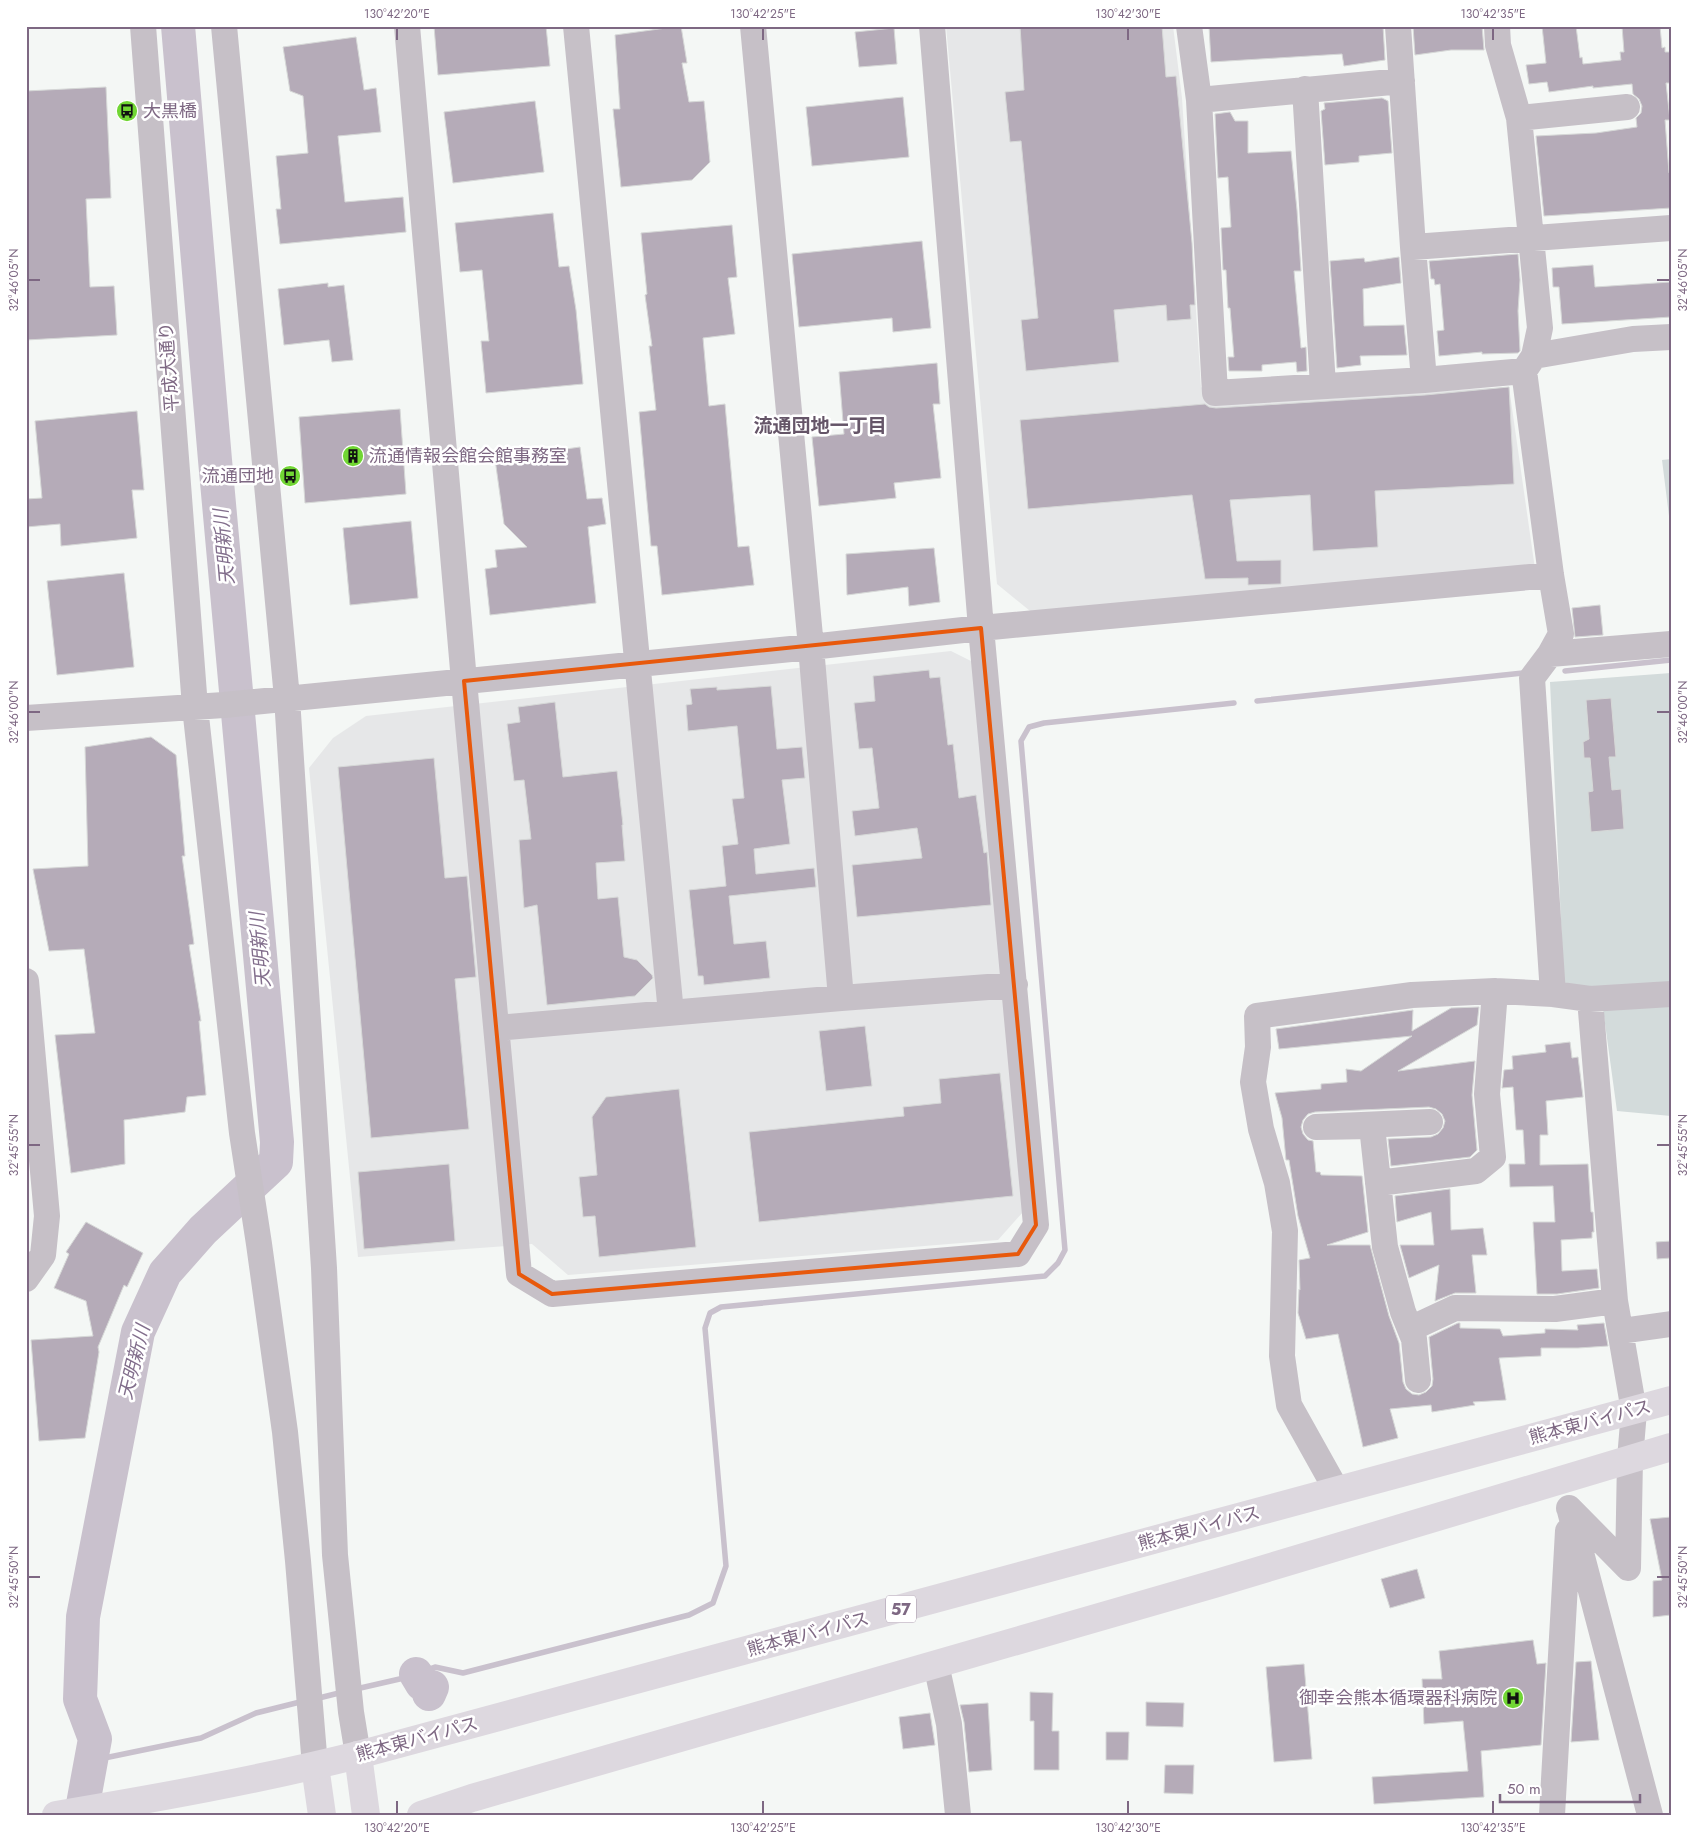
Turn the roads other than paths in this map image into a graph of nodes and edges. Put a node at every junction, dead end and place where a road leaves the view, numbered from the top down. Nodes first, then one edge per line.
1 (143, 26) edge
2 (224, 26) edge
3 (407, 26) edge
4 (576, 26) edge
5 (752, 26) edge
6 (932, 26) edge
7 (1189, 26) edge
8 (1398, 26) edge
9 (1497, 26) edge
10 (1402, 81) junction
11 (1304, 89) junction
12 (1199, 100) junction
13 (1627, 108) dead end
14 (1519, 118) junction
15 (1671, 228) edge
16 (1532, 238) junction
17 (1413, 247) junction
18 (1671, 337) edge
19 (1529, 363) junction
20 (1424, 380) junction
21 (1323, 386) junction
22 (1551, 576) junction
23 (981, 628) junction
24 (1671, 644) edge
25 (811, 647) junction
26 (1550, 654) junction
27 (638, 663) junction
28 (464, 681) junction
29 (279, 699) junction
30 (195, 707) junction
31 (26, 718) edge
32 (26, 981) edge
33 (1015, 985) junction
34 (1495, 991) junction
35 (1553, 994) junction
36 (1671, 994) edge
37 (841, 998) junction
38 (1590, 998) junction
39 (671, 1012) junction
40 (497, 1028) junction
41 (1430, 1122) dead end
42 (1378, 1184) junction
43 (26, 1280) edge
44 (1615, 1301) junction
45 (1671, 1324) edge
46 (1410, 1329) junction
47 (1621, 1331) junction
48 (1418, 1380) dead end
49 (1671, 1400) edge
50 (1634, 1411) junction
51 (1671, 1447) edge
52 (1630, 1459) junction
53 (1337, 1491) junction
54 (1569, 1508) junction
55 (936, 1664) junction
56 (358, 1755) junction
57 (315, 1766) junction
58 (56, 1815) edge
59 (322, 1815) edge
60 (366, 1815) edge
61 (421, 1815) edge
62 (958, 1815) edge
63 (1552, 1815) edge
64 (1650, 1815) edge

1 - 30 street, 平成大通り
2 - 29 street
3 - 28 street
4 - 27 street
5 - 25 street
6 - 23 street
7 - 12 street
8 - 10 street
9 - 14 street
10 - 11 street
10 - 17 street
11 - 12 street
11 - 21 street
12 - 21 street
13 - 14 street
14 - 16 street
15 - 16 street
16 - 17 street
16 - 19 street
17 - 20 street
18 - 19 street
19 - 20 street
19 - 22 street
20 - 21 street
22 - 23 street
22 - 26 street
23 - 25 street
23 - 33 street
24 - 26 street
25 - 27 street
25 - 37 street
26 - 35 street
27 - 28 street
27 - 39 street
28 - 29 street
28 - 40 street
29 - 30 street
29 - 56 street
30 - 31 street
30 - 57 street, 平成大通り
32 - 43 street
33 - 37 street
33 - 40 street
34 - 35 street
34 - 42 street
34 - 53 street
35 - 38 street
36 - 38 street
37 - 39 street
38 - 44 street
39 - 40 street
41 - 42 street
42 - 46 street
44 - 46 street
44 - 47 street
45 - 47 street
46 - 48 street
47 - 50 street
49 - 50 main road, 熊本東バイパス / 57
50 - 52 street
50 - 53 main road, 熊本東バイパス / 57
51 - 52 main road
52 - 54 street
52 - 55 main road
53 - 56 main road, 熊本東バイパス / 57
54 - 63 street
54 - 64 street
55 - 61 main road
55 - 62 street
56 - 57 main road, 熊本東バイパス / 57
56 - 60 main road
57 - 58 main road, 熊本東バイパス / 57
57 - 59 main road

